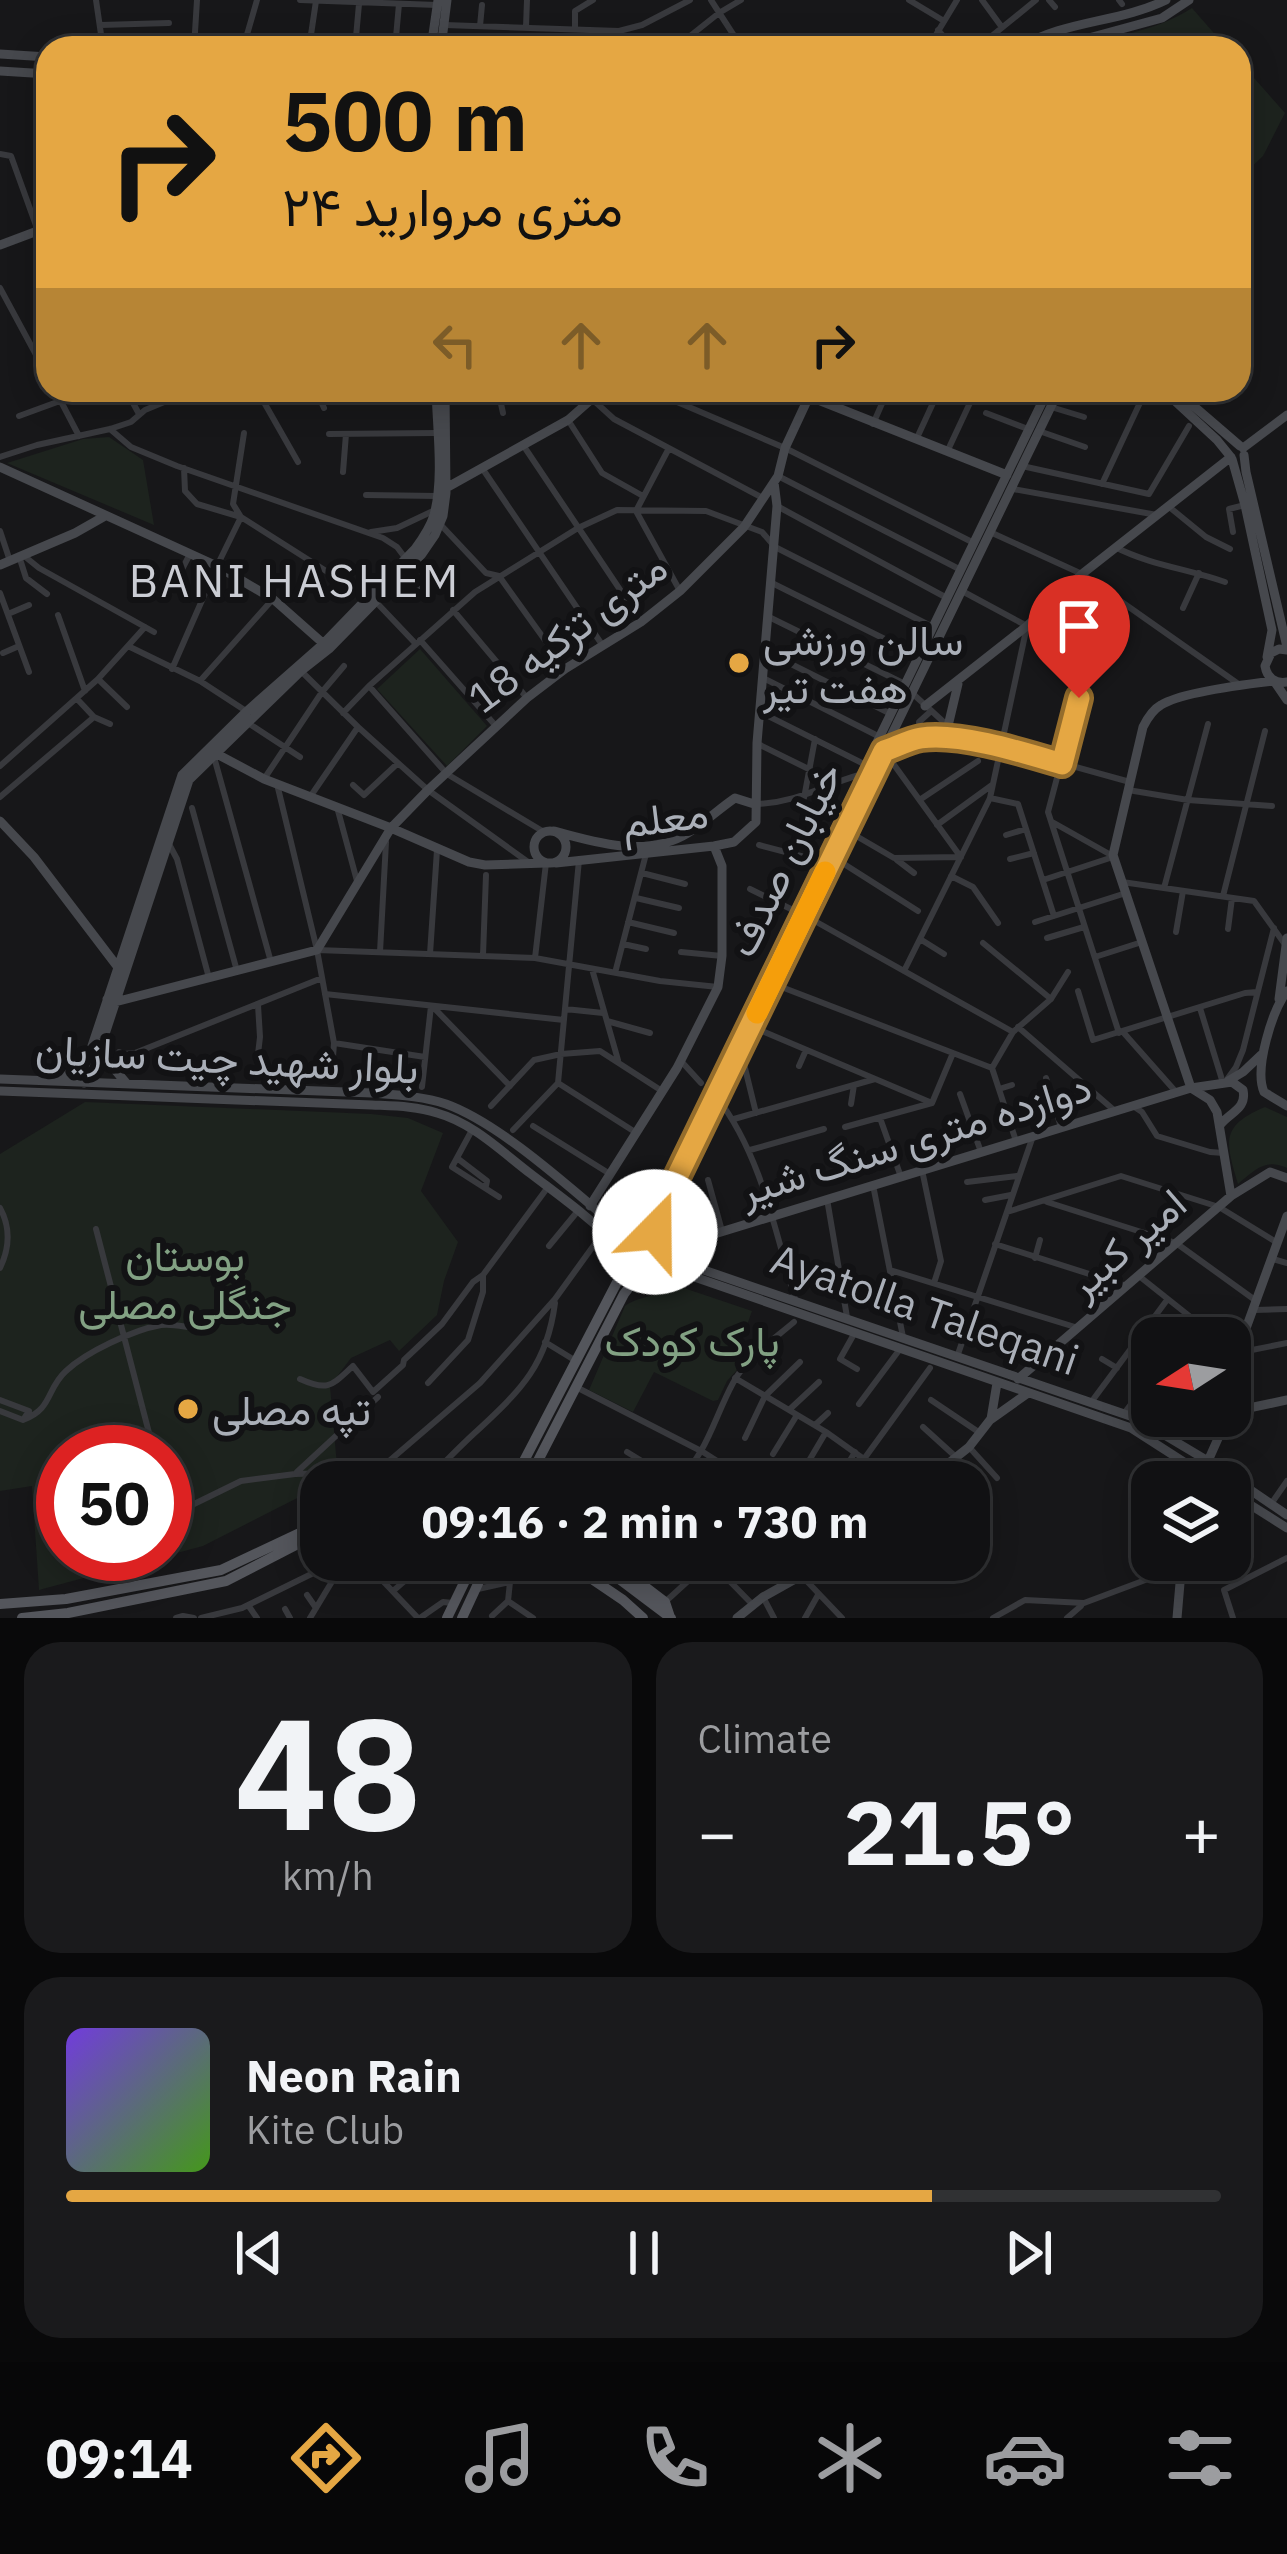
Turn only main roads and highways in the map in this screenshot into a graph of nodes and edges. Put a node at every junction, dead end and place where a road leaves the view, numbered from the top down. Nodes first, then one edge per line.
1 (653, 1258) road end
2 (627, 1263) road end
3 (529, 1461) edge
4 (531, 1461) edge
5 (300, 1533) edge
6 (300, 1535) edge
7 (465, 1581) edge
8 (479, 1581) edge
9 (595, 1581) edge
10 (608, 1581) edge
11 (618, 1581) edge
12 (628, 1581) edge
13 (0, 1604) edge
14 (654, 1612) edge
15 (66, 1616) edge
16 (671, 1617) edge
17 (22, 1618) edge
18 (447, 1618) edge
19 (461, 1618) edge

1 - 4 main road
2 - 3 main road
5 - 13 main road
6 - 15 main road
7 - 18 main road
8 - 19 main road
9 - 14 main road
10 - 14 main road
11 - 14 main road
12 - 14 main road
14 - 16 main road
15 - 17 main road

